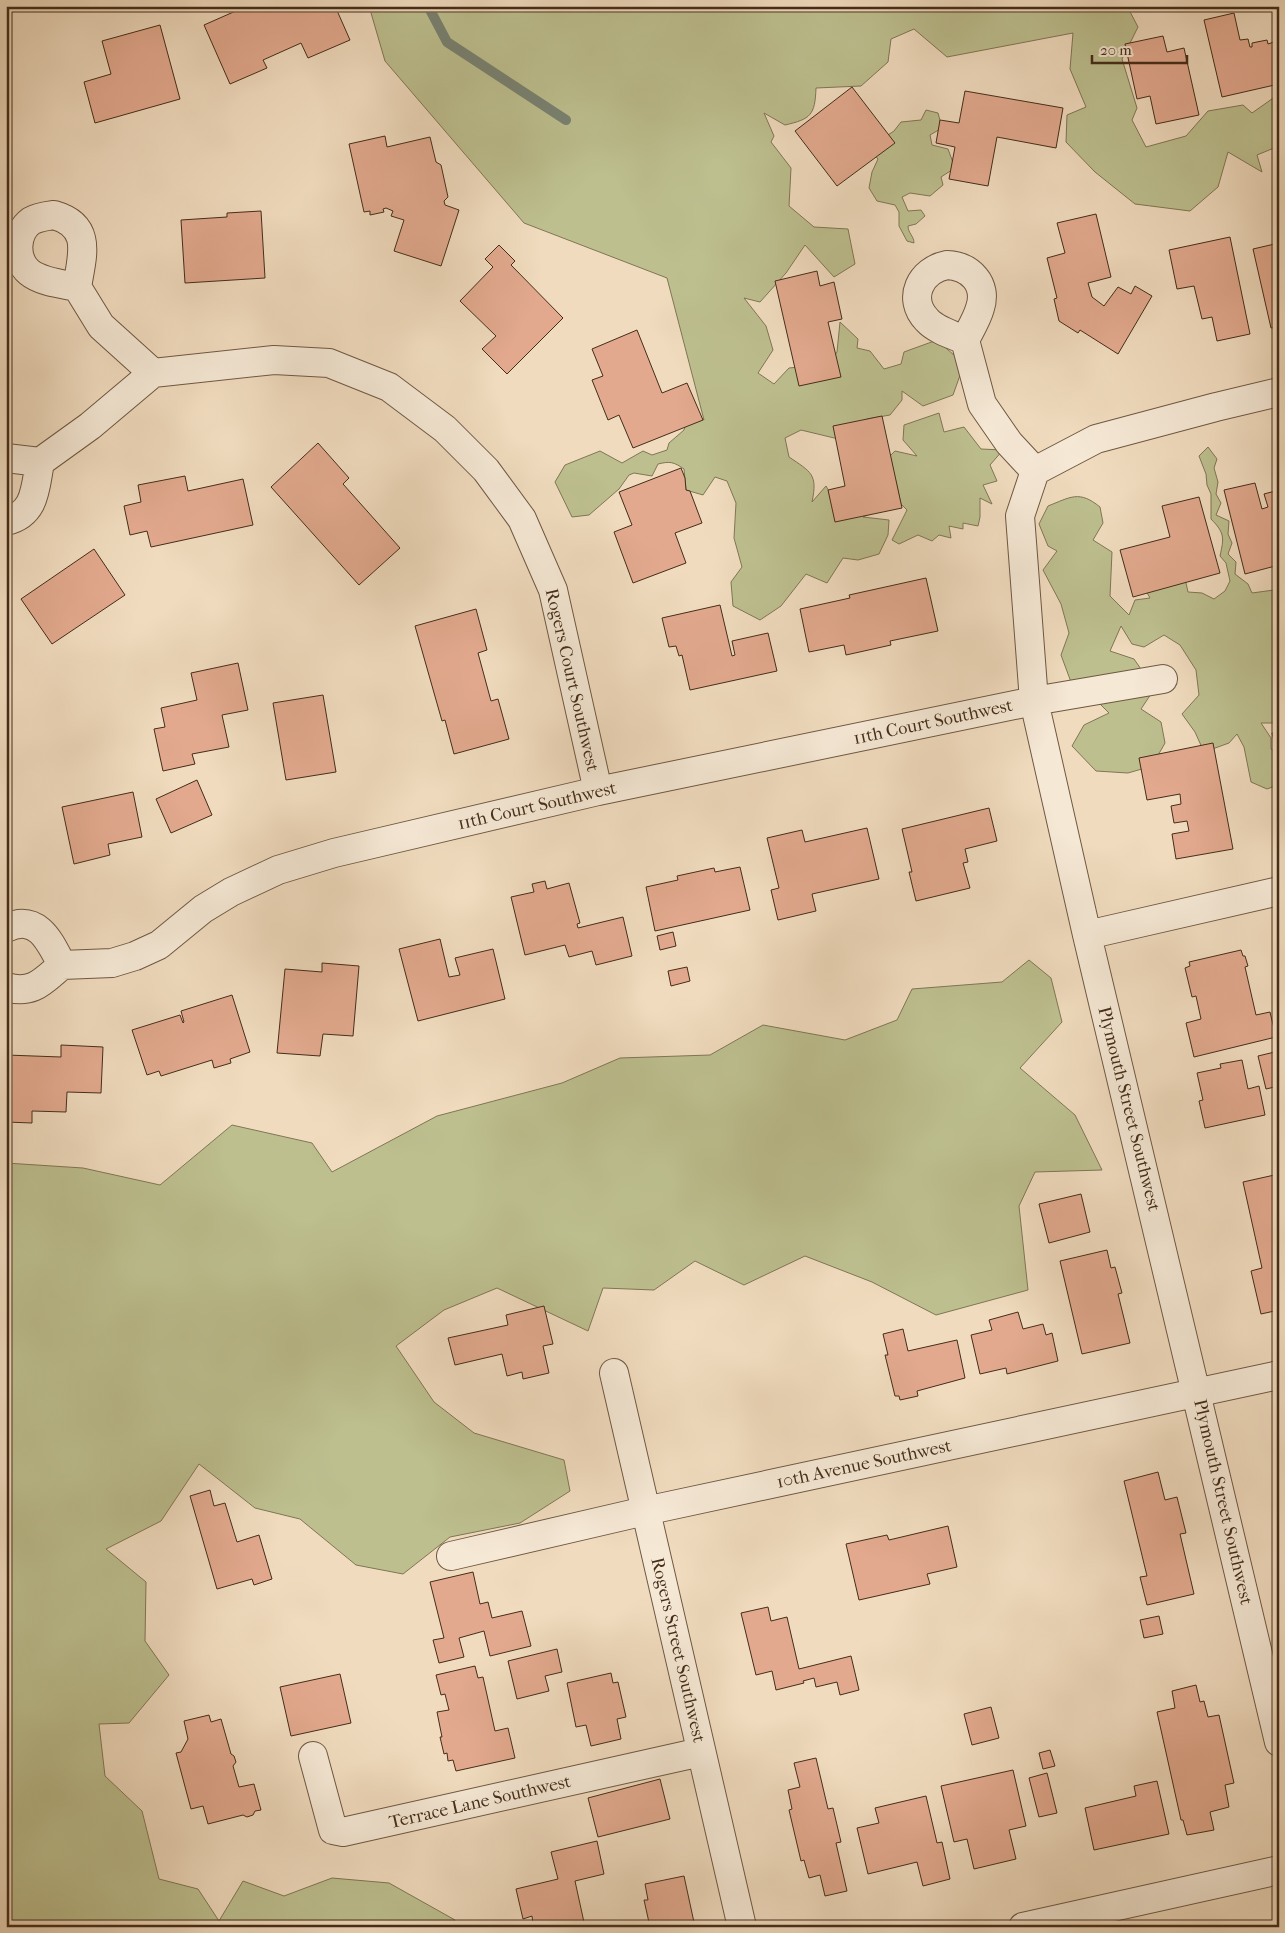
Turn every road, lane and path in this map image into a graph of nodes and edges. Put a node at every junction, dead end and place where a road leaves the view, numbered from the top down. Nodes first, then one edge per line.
1 (77, 288) dead end
2 (965, 340) dead end
3 (153, 373) junction
4 (1279, 392) edge
5 (6, 458) edge
6 (40, 462) junction
7 (1035, 471) junction
8 (6, 521) edge
9 (1163, 679) dead end
10 (1034, 701) junction
11 (598, 791) junction
12 (1279, 891) edge
13 (6, 928) edge
14 (1087, 935) junction
15 (62, 965) junction
16 (6, 987) edge
17 (614, 1373) dead end
18 (1279, 1375) edge
19 (1197, 1393) junction
20 (645, 1511) junction
21 (450, 1556) dead end
22 (1279, 1742) edge
23 (702, 1752) junction
24 (313, 1756) dead end
25 (1279, 1870) edge
26 (742, 1927) edge
27 (1023, 1927) edge

1 - 3 street
2 - 7 street
3 - 6 street
3 - 11 street, Rogers Court Southwest
4 - 7 street
5 - 6 street
6 - 8 street
7 - 10 street, Plymouth Street Southwest
9 - 10 street, 11th Court Southwest
10 - 11 street, 11th Court Southwest
10 - 14 street, Plymouth Street Southwest
11 - 15 street, 11th Court Southwest
12 - 14 street
13 - 15 street
14 - 19 street, Plymouth Street Southwest
15 - 16 street
17 - 20 street, Rogers Street Southwest
18 - 19 street, 10th Avenue Southwest
19 - 20 street, 10th Avenue Southwest
19 - 22 street, Plymouth Street Southwest
20 - 21 street, 10th Avenue Southwest
20 - 23 street, Rogers Street Southwest
23 - 24 street, Terrace Lane Southwest
23 - 26 street, Rogers Street Southwest
25 - 27 street

